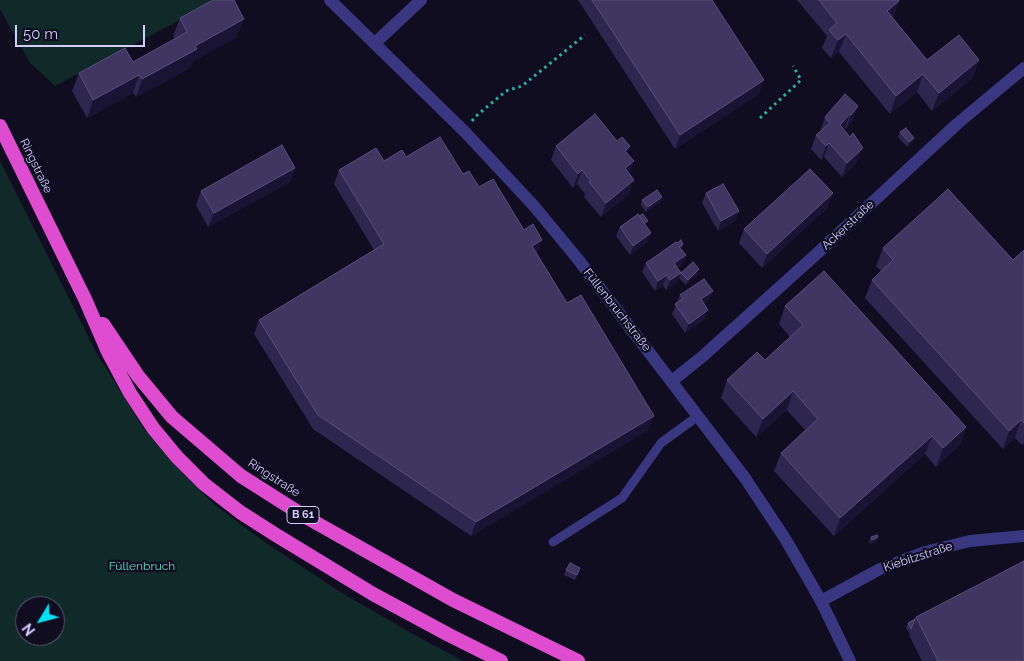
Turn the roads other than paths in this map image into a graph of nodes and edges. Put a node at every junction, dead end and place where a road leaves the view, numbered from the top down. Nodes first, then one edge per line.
1 (330, 0) edge
2 (422, 0) edge
3 (375, 43) junction
4 (1024, 68) edge
5 (0, 126) edge
6 (85, 299) junction
7 (672, 381) junction
8 (698, 416) junction
9 (1024, 536) edge
10 (553, 542) dead end
11 (820, 601) junction
12 (500, 661) edge
13 (578, 661) edge
14 (850, 661) edge

1 - 3 street, Füllenbruchstraße
2 - 3 street
3 - 7 street, Füllenbruchstraße
4 - 7 street, Ackerstraße
5 - 6 highway, Ringstraße / B 61
6 - 12 highway, Ringstraße / B 61
6 - 13 highway, Ringstraße / B 61
7 - 8 street, Füllenbruchstraße
8 - 10 lane
8 - 11 street, Füllenbruchstraße
9 - 11 street, Kiebitzstraße
11 - 14 street, Füllenbruchstraße

